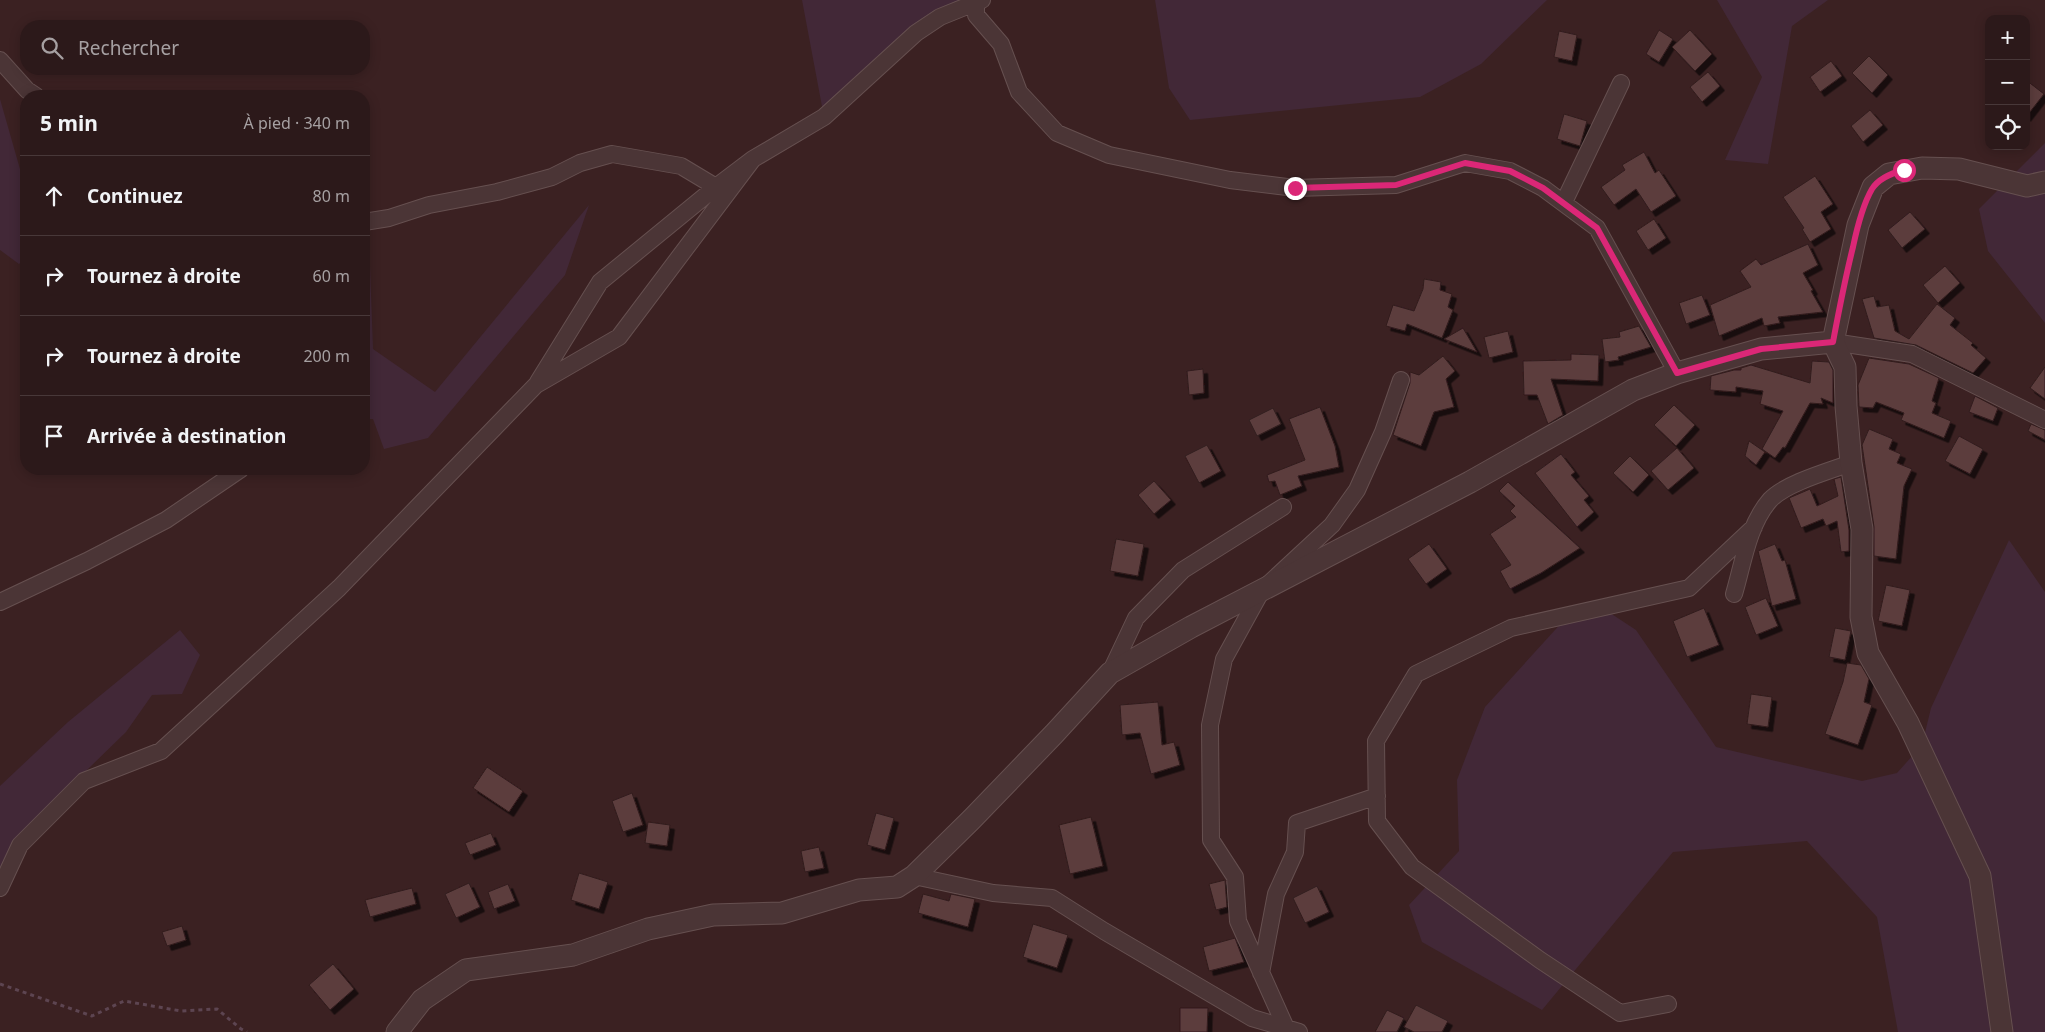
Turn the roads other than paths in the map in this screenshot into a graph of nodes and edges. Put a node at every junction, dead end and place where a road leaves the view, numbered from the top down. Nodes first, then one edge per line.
1 (979, 1) edge
2 (0, 60) edge
3 (1621, 83) dead end
4 (27, 90) edge
5 (753, 159) junction
6 (2045, 182) edge
7 (716, 186) junction
8 (1564, 202) junction
9 (370, 221) edge
10 (1833, 342) junction
11 (1677, 373) junction
12 (1401, 380) dead end
13 (536, 385) junction
14 (2045, 420) edge
15 (1851, 463) junction
16 (232, 475) edge
17 (1283, 507) dead end
18 (1754, 527) junction
19 (1262, 590) junction
20 (1734, 594) dead end
21 (0, 602) edge
22 (1110, 673) junction
23 (1377, 796) junction
24 (914, 876) junction
25 (0, 888) edge
26 (1261, 973) junction
27 (1668, 1004) dead end
28 (1292, 1030) edge
29 (397, 1032) edge
30 (2002, 1032) edge

1 - 5 street
1 - 8 street
2 - 4 street
3 - 8 street
5 - 7 street
5 - 13 street
6 - 10 street
7 - 9 street
7 - 13 street
8 - 11 street
10 - 11 street
10 - 14 street
10 - 15 street
11 - 19 street
12 - 19 street
13 - 25 street
15 - 18 street
15 - 30 street
16 - 21 street
17 - 22 street
18 - 20 street
18 - 23 street
19 - 22 street
19 - 26 street
22 - 24 street
23 - 26 street
23 - 27 street
24 - 28 street
24 - 29 street
26 - 28 street

